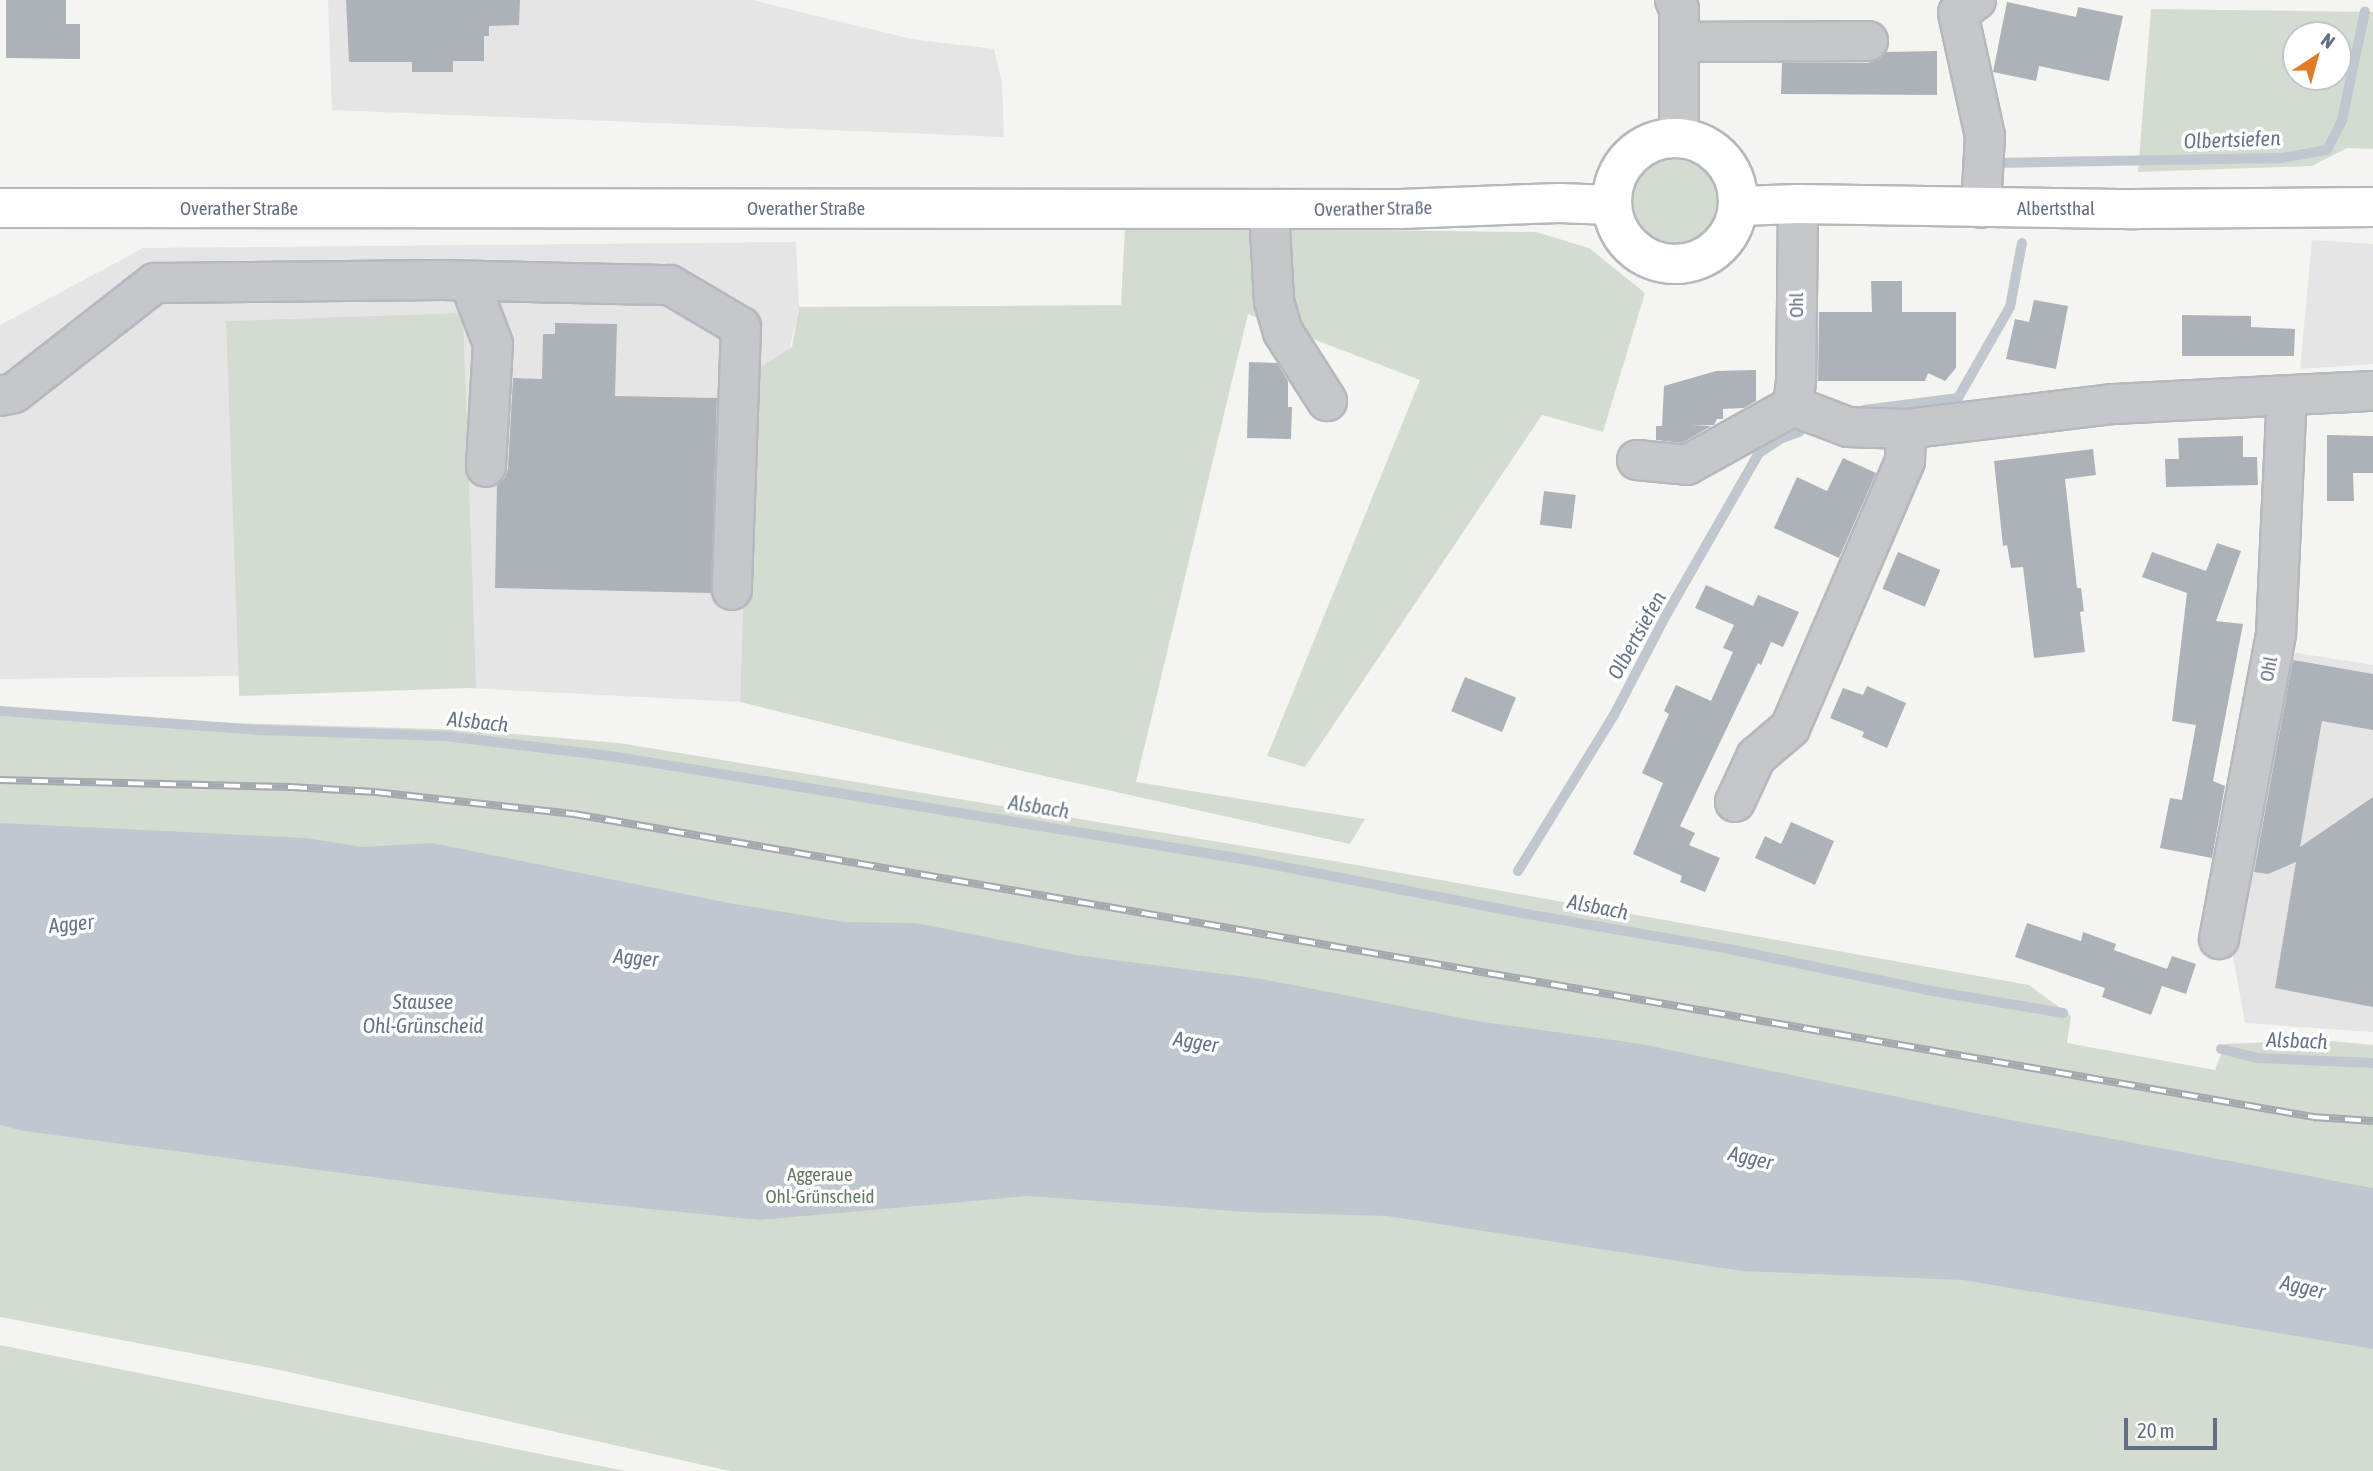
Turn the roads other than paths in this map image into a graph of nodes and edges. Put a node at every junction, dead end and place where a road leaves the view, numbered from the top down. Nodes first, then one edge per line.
1 (1675, 0) edge
2 (1976, 0) edge
3 (1868, 41) dead end
4 (1679, 42) junction
5 (1679, 137) junction
6 (1798, 204) junction
7 (1612, 205) junction
8 (1739, 206) junction
9 (2373, 207) edge
10 (0, 208) edge
11 (1981, 208) junction
12 (1269, 209) junction
13 (469, 281) junction
14 (2373, 391) edge
15 (0, 396) edge
16 (2287, 396) junction
17 (1327, 401) dead end
18 (1793, 406) junction
19 (1906, 429) junction
20 (1637, 460) dead end
21 (486, 467) dead end
22 (732, 590) dead end
23 (1735, 802) dead end
24 (2219, 939) dead end

1 - 4 street
2 - 11 street
3 - 4 street
4 - 5 street
5 - 7 main road
5 - 8 main road
6 - 8 main road, Albertsthal
6 - 11 main road, Albertsthal
6 - 18 street, Ohl
7 - 8 main road
7 - 12 main road, Overather Straße
9 - 11 main road, Albertsthal
10 - 12 main road, Overather Straße
12 - 17 street
13 - 15 street
13 - 21 street
13 - 22 street
14 - 16 street
16 - 19 street
16 - 24 street, Ohl
18 - 19 street
18 - 20 street
19 - 23 street

